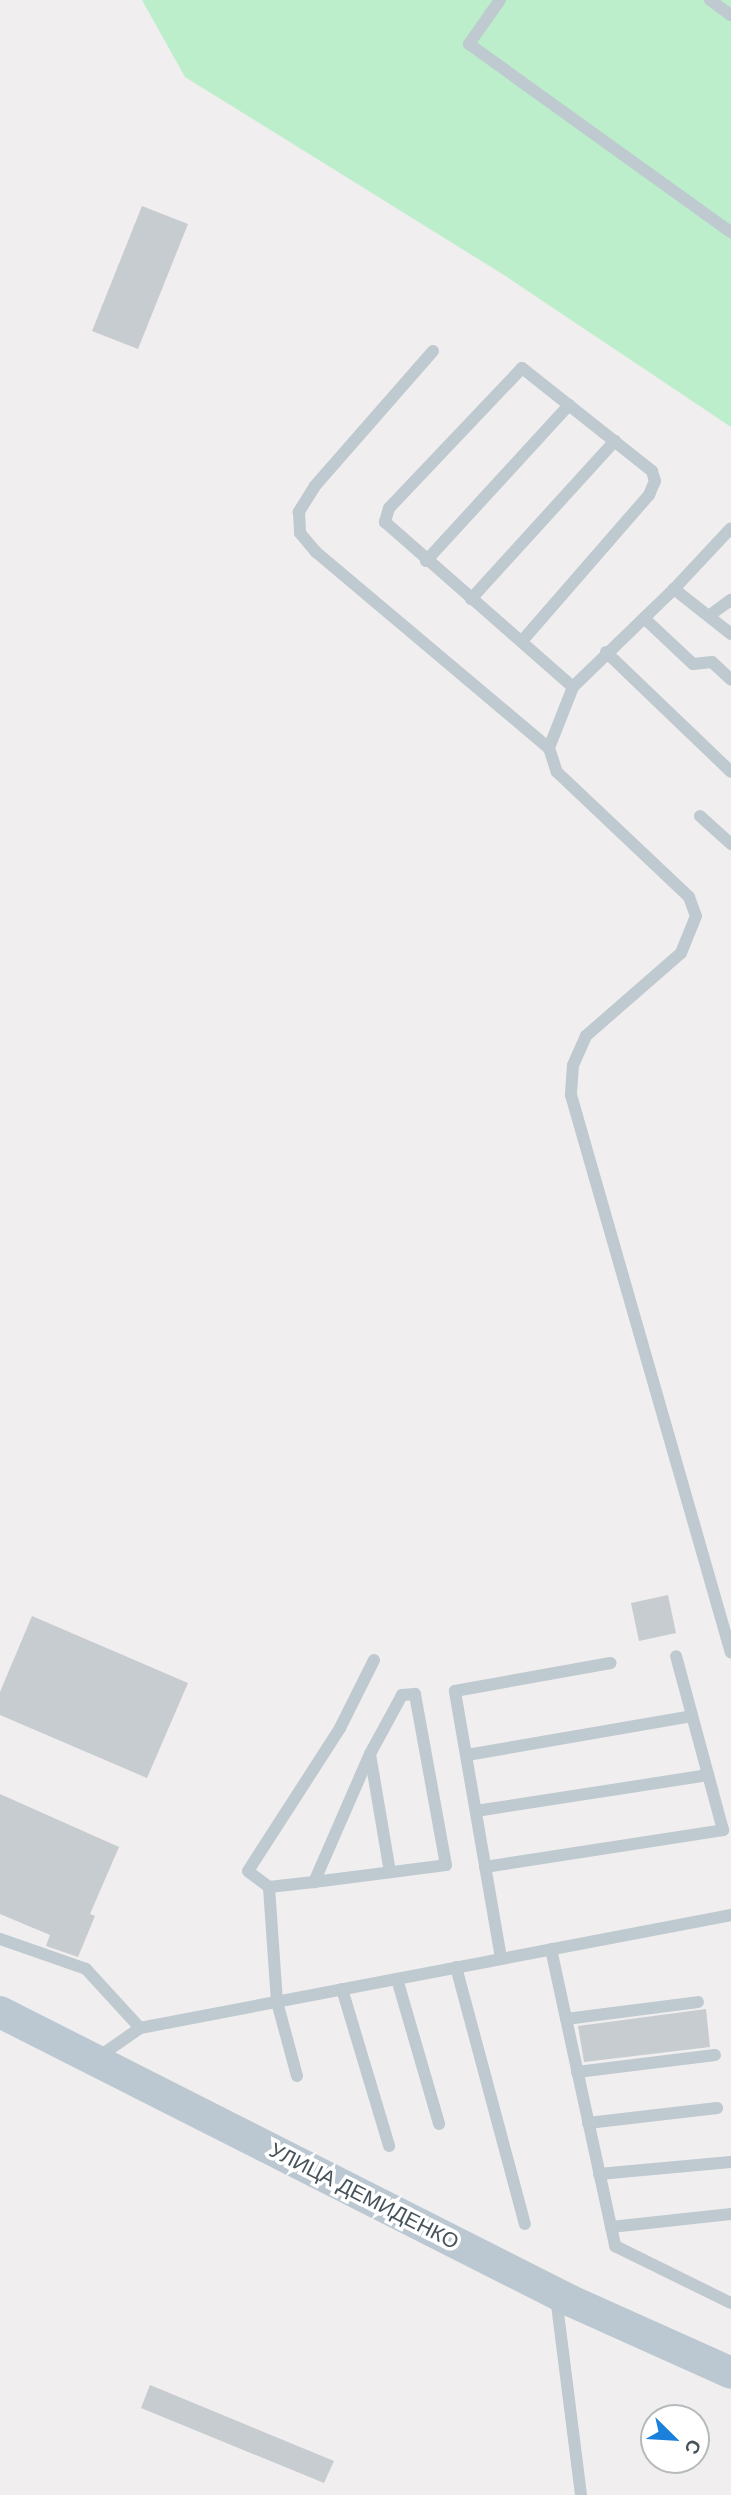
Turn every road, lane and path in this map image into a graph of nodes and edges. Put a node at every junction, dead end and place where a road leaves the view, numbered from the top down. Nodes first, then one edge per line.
1 (500, 0) edge
2 (710, 0) edge
3 (731, 15) edge
4 (731, 232) edge
5 (433, 351) dead end
6 (569, 405) junction
7 (614, 441) junction
8 (731, 528) edge
9 (426, 561) junction
10 (674, 589) junction
11 (471, 599) junction
12 (731, 600) edge
13 (710, 615) junction
14 (644, 618) junction
15 (731, 634) edge
16 (522, 641) junction
17 (606, 652) junction
18 (731, 680) edge
19 (573, 687) junction
20 (549, 748) junction
21 (731, 772) edge
22 (700, 816) dead end
23 (731, 844) edge
24 (731, 1653) edge
25 (676, 1656) dead end
26 (374, 1660) dead end
27 (611, 1663) dead end
28 (692, 1716) junction
29 (370, 1754) junction
30 (467, 1755) junction
31 (708, 1775) junction
32 (476, 1811) junction
33 (485, 1867) junction
34 (390, 1872) junction
35 (314, 1882) junction
36 (269, 1887) junction
37 (731, 1915) edge
38 (0, 1939) edge
39 (551, 1949) junction
40 (501, 1958) junction
41 (456, 1967) junction
42 (397, 1979) junction
43 (342, 1989) junction
44 (277, 2002) junction
45 (698, 2002) dead end
46 (0, 2012) edge
47 (566, 2019) junction
48 (140, 2028) junction
49 (715, 2055) dead end
50 (94, 2060) junction
51 (577, 2072) junction
52 (298, 2076) dead end
53 (717, 2108) dead end
54 (588, 2123) junction
55 (439, 2124) dead end
56 (389, 2146) dead end
57 (730, 2162) edge
58 (600, 2174) junction
59 (731, 2214) edge
60 (525, 2224) dead end
61 (611, 2227) junction
62 (555, 2293) junction
63 (731, 2303) edge
64 (731, 2373) edge
65 (581, 2495) edge

1 - 4 lane
2 - 3 lane
5 - 20 lane
6 - 7 lane
6 - 9 lane
6 - 9 lane
7 - 11 lane
7 - 16 lane
8 - 10 lane
9 - 11 lane
10 - 13 lane
10 - 14 lane
11 - 16 lane
12 - 13 lane
13 - 15 lane
14 - 17 lane
14 - 18 lane
16 - 19 lane
17 - 19 lane
17 - 21 lane
19 - 20 lane
20 - 24 lane
22 - 23 lane
25 - 28 lane
26 - 36 lane
27 - 30 lane
28 - 30 lane
28 - 31 lane
29 - 34 lane
29 - 34 lane
29 - 35 lane
30 - 32 lane
31 - 32 lane
31 - 33 lane
32 - 33 lane
33 - 40 lane
34 - 35 lane
35 - 36 lane
36 - 44 lane
37 - 39 lane
38 - 48 lane
39 - 40 lane
39 - 47 lane
40 - 41 lane
41 - 42 lane
41 - 60 lane
42 - 43 lane
42 - 55 lane
43 - 44 lane
43 - 56 lane
44 - 48 lane
44 - 52 lane
45 - 47 lane
46 - 50 main road, УЛИЦА ДЕМИДЕНКО
47 - 51 lane
48 - 50 lane
49 - 51 lane
50 - 62 main road, УЛИЦА ДЕМИДЕНКО
51 - 54 lane
53 - 54 lane
54 - 58 lane
57 - 58 lane
58 - 61 lane
59 - 61 lane
61 - 63 lane
62 - 64 main road, УЛИЦА ДЕМИДЕНКО
62 - 65 lane

